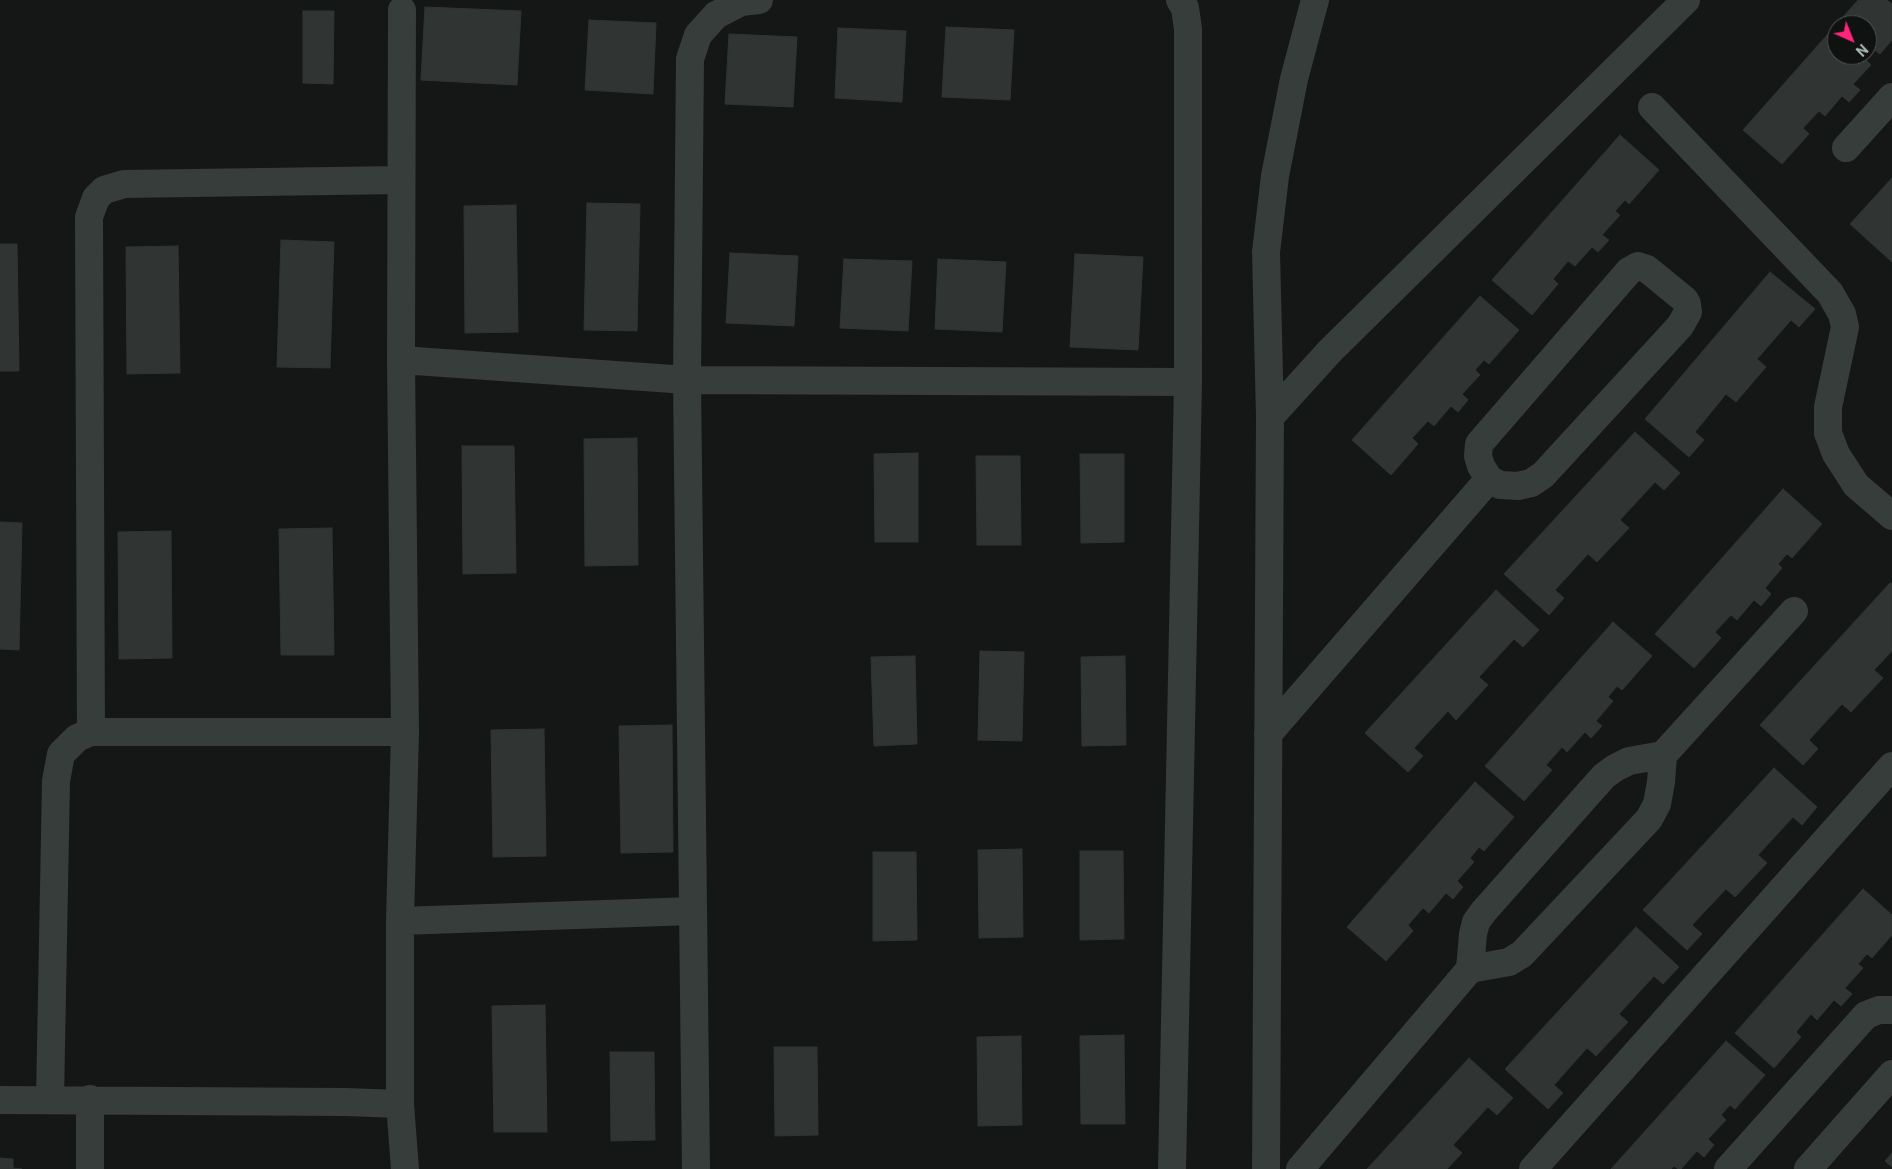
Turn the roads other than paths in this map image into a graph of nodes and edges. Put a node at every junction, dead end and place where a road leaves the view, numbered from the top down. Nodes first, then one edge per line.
1 (759, 0) edge
2 (1180, 0) edge
3 (1315, 0) edge
4 (1686, 0) edge
5 (402, 10) dead end
6 (1892, 97) edge
7 (1652, 107) dead end
8 (1846, 148) dead end
9 (401, 180) junction
10 (401, 360) junction
11 (687, 380) junction
12 (1188, 382) junction
13 (1270, 417) junction
14 (1488, 479) junction
15 (1892, 516) edge
16 (1794, 611) dead end
17 (91, 732) junction
18 (405, 732) junction
19 (1268, 734) junction
20 (1662, 755) junction
21 (1892, 766) edge
22 (693, 911) junction
23 (400, 922) junction
24 (1470, 969) junction
25 (1892, 1010) edge
26 (1892, 1074) edge
27 (50, 1099) junction
28 (0, 1100) edge
29 (90, 1100) junction
30 (400, 1104) junction
31 (90, 1169) edge
32 (405, 1169) edge
33 (696, 1169) edge
34 (1172, 1169) edge
35 (1266, 1169) edge
36 (1300, 1169) edge
37 (1534, 1169) edge
38 (1728, 1169) edge
39 (1808, 1169) edge

1 - 11 street
2 - 12 street
3 - 13 street
4 - 13 street
5 - 9 street
6 - 8 street
7 - 15 street
9 - 10 street
9 - 17 street
10 - 11 street
10 - 18 street
11 - 12 street
11 - 22 street
12 - 34 street
13 - 19 street
14 - 14 street
14 - 19 street
16 - 20 street
17 - 18 street
17 - 27 street
18 - 23 street
19 - 35 street
20 - 24 street
20 - 24 street
21 - 37 street
22 - 23 street
22 - 33 street
23 - 30 street
24 - 36 street
25 - 38 street
26 - 39 street
27 - 28 street
27 - 29 street
29 - 30 street
29 - 31 street
30 - 32 street

